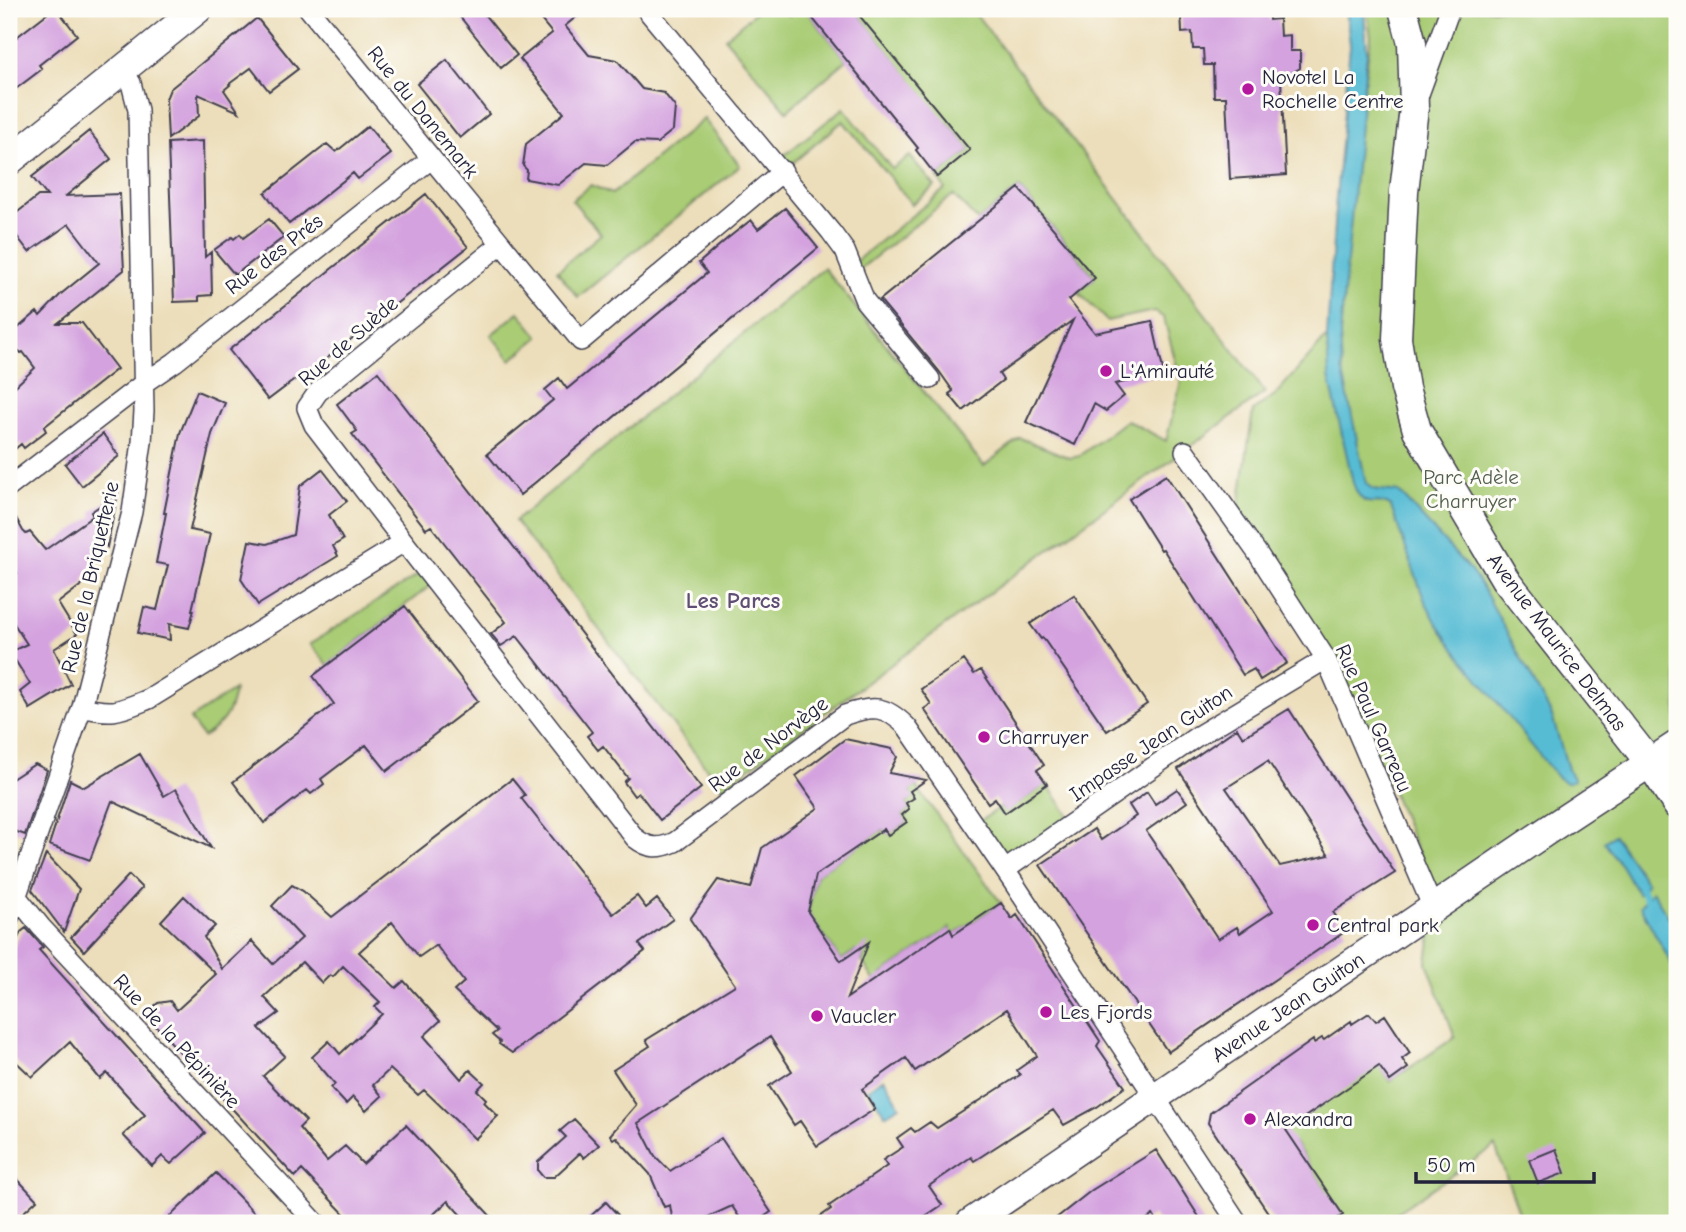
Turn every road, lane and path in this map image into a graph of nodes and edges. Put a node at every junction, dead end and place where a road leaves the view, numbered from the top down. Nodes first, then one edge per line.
1 (198, 9) edge
2 (309, 9) edge
3 (646, 9) edge
4 (1403, 9) edge
5 (1450, 9) edge
6 (123, 70) junction
7 (1414, 108) junction
8 (431, 159) junction
9 (9, 161) edge
10 (783, 172) junction
11 (501, 244) junction
12 (930, 379) dead end
13 (144, 383) junction
14 (1185, 452) dead end
15 (9, 487) edge
16 (404, 542) junction
17 (1326, 659) junction
18 (82, 707) junction
19 (1677, 745) edge
20 (1650, 763) junction
21 (1677, 805) edge
22 (1005, 870) junction
23 (12, 892) edge
24 (1433, 908) junction
25 (9, 918) edge
26 (1155, 1098) junction
27 (316, 1223) edge
28 (970, 1223) edge
29 (1238, 1223) edge

1 - 6 main road
2 - 8 street, Rue du Danemark
3 - 10 street
4 - 7 main road, Avenue Maurice Delmas
5 - 7 street, Avenue Maurice Delmas
6 - 9 main road
6 - 13 street, Rue de la Briquetterie
7 - 20 main road, Avenue Maurice Delmas
8 - 11 street, Rue du Danemark
8 - 13 street, Rue des Prés
10 - 11 street
10 - 12 street
11 - 16 street, Rue de Suède
13 - 15 street, Rue des Prés
13 - 18 street, Rue de la Briquetterie
14 - 17 street, Rue Paul Garreau
16 - 18 street
16 - 22 street, Rue de Norvège
17 - 22 street, Impasse Jean Guiton
17 - 24 street, Rue Paul Garreau
18 - 23 street, Rue de la Briquetterie
19 - 20 main road, Avenue Jean Guiton
20 - 21 main road, Avenue Maurice Delmas
20 - 24 main road, Avenue Jean Guiton
22 - 26 street, Rue de Norvège
23 - 25 street, Rue de la Briquetterie
23 - 27 street, Rue de la Pépinière
24 - 26 main road, Avenue Jean Guiton
26 - 28 main road, Avenue Jean Guiton
26 - 29 street, Rue de Norvège

